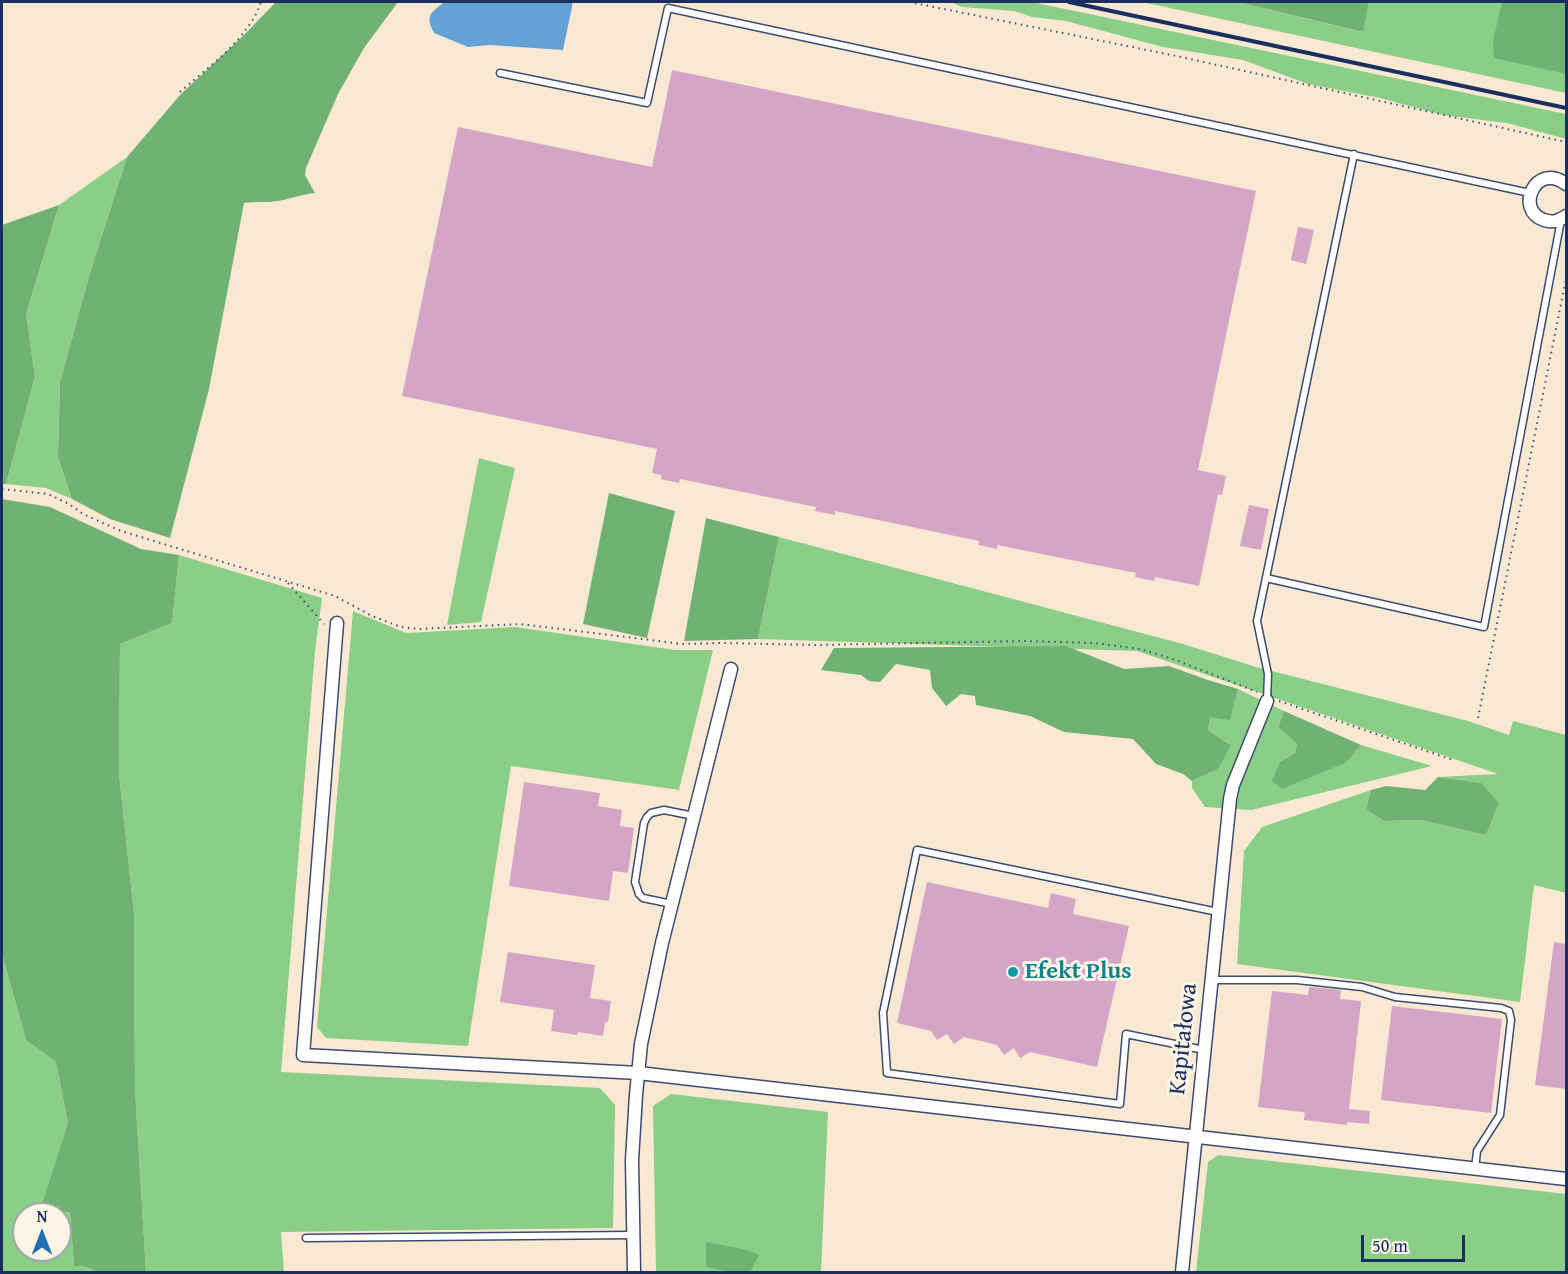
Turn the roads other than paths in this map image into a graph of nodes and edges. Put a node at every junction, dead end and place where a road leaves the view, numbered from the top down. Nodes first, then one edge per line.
1 (500, 74) dead end
2 (1354, 154) junction
3 (1566, 184) edge
4 (1530, 193) junction
5 (1564, 218) edge
6 (1266, 578) junction
7 (337, 626) road end
8 (731, 669) dead end
9 (1267, 699) joint
10 (694, 816) junction
11 (672, 904) junction
12 (1218, 912) junction
13 (1211, 980) junction
14 (1204, 1050) junction
15 (638, 1073) junction
16 (1195, 1137) junction
17 (1475, 1170) junction
18 (1565, 1180) edge
19 (633, 1235) junction
20 (306, 1238) dead end
21 (634, 1272) edge
22 (1182, 1272) edge

1 - 2 lane
2 - 4 lane
2 - 6 lane
3 - 4 street
4 - 5 street
5 - 6 lane
6 - 9 lane
7 - 15 street
8 - 10 street
9 - 12 street, Kapitałowa
10 - 11 street
10 - 11 lane
11 - 15 street
12 - 13 street, Kapitałowa
12 - 14 lane
13 - 14 street, Kapitałowa
13 - 17 lane
14 - 16 street, Kapitałowa
15 - 16 street
15 - 19 street
16 - 17 street
16 - 22 street, Kapitałowa
17 - 18 street
19 - 20 lane
19 - 21 street

